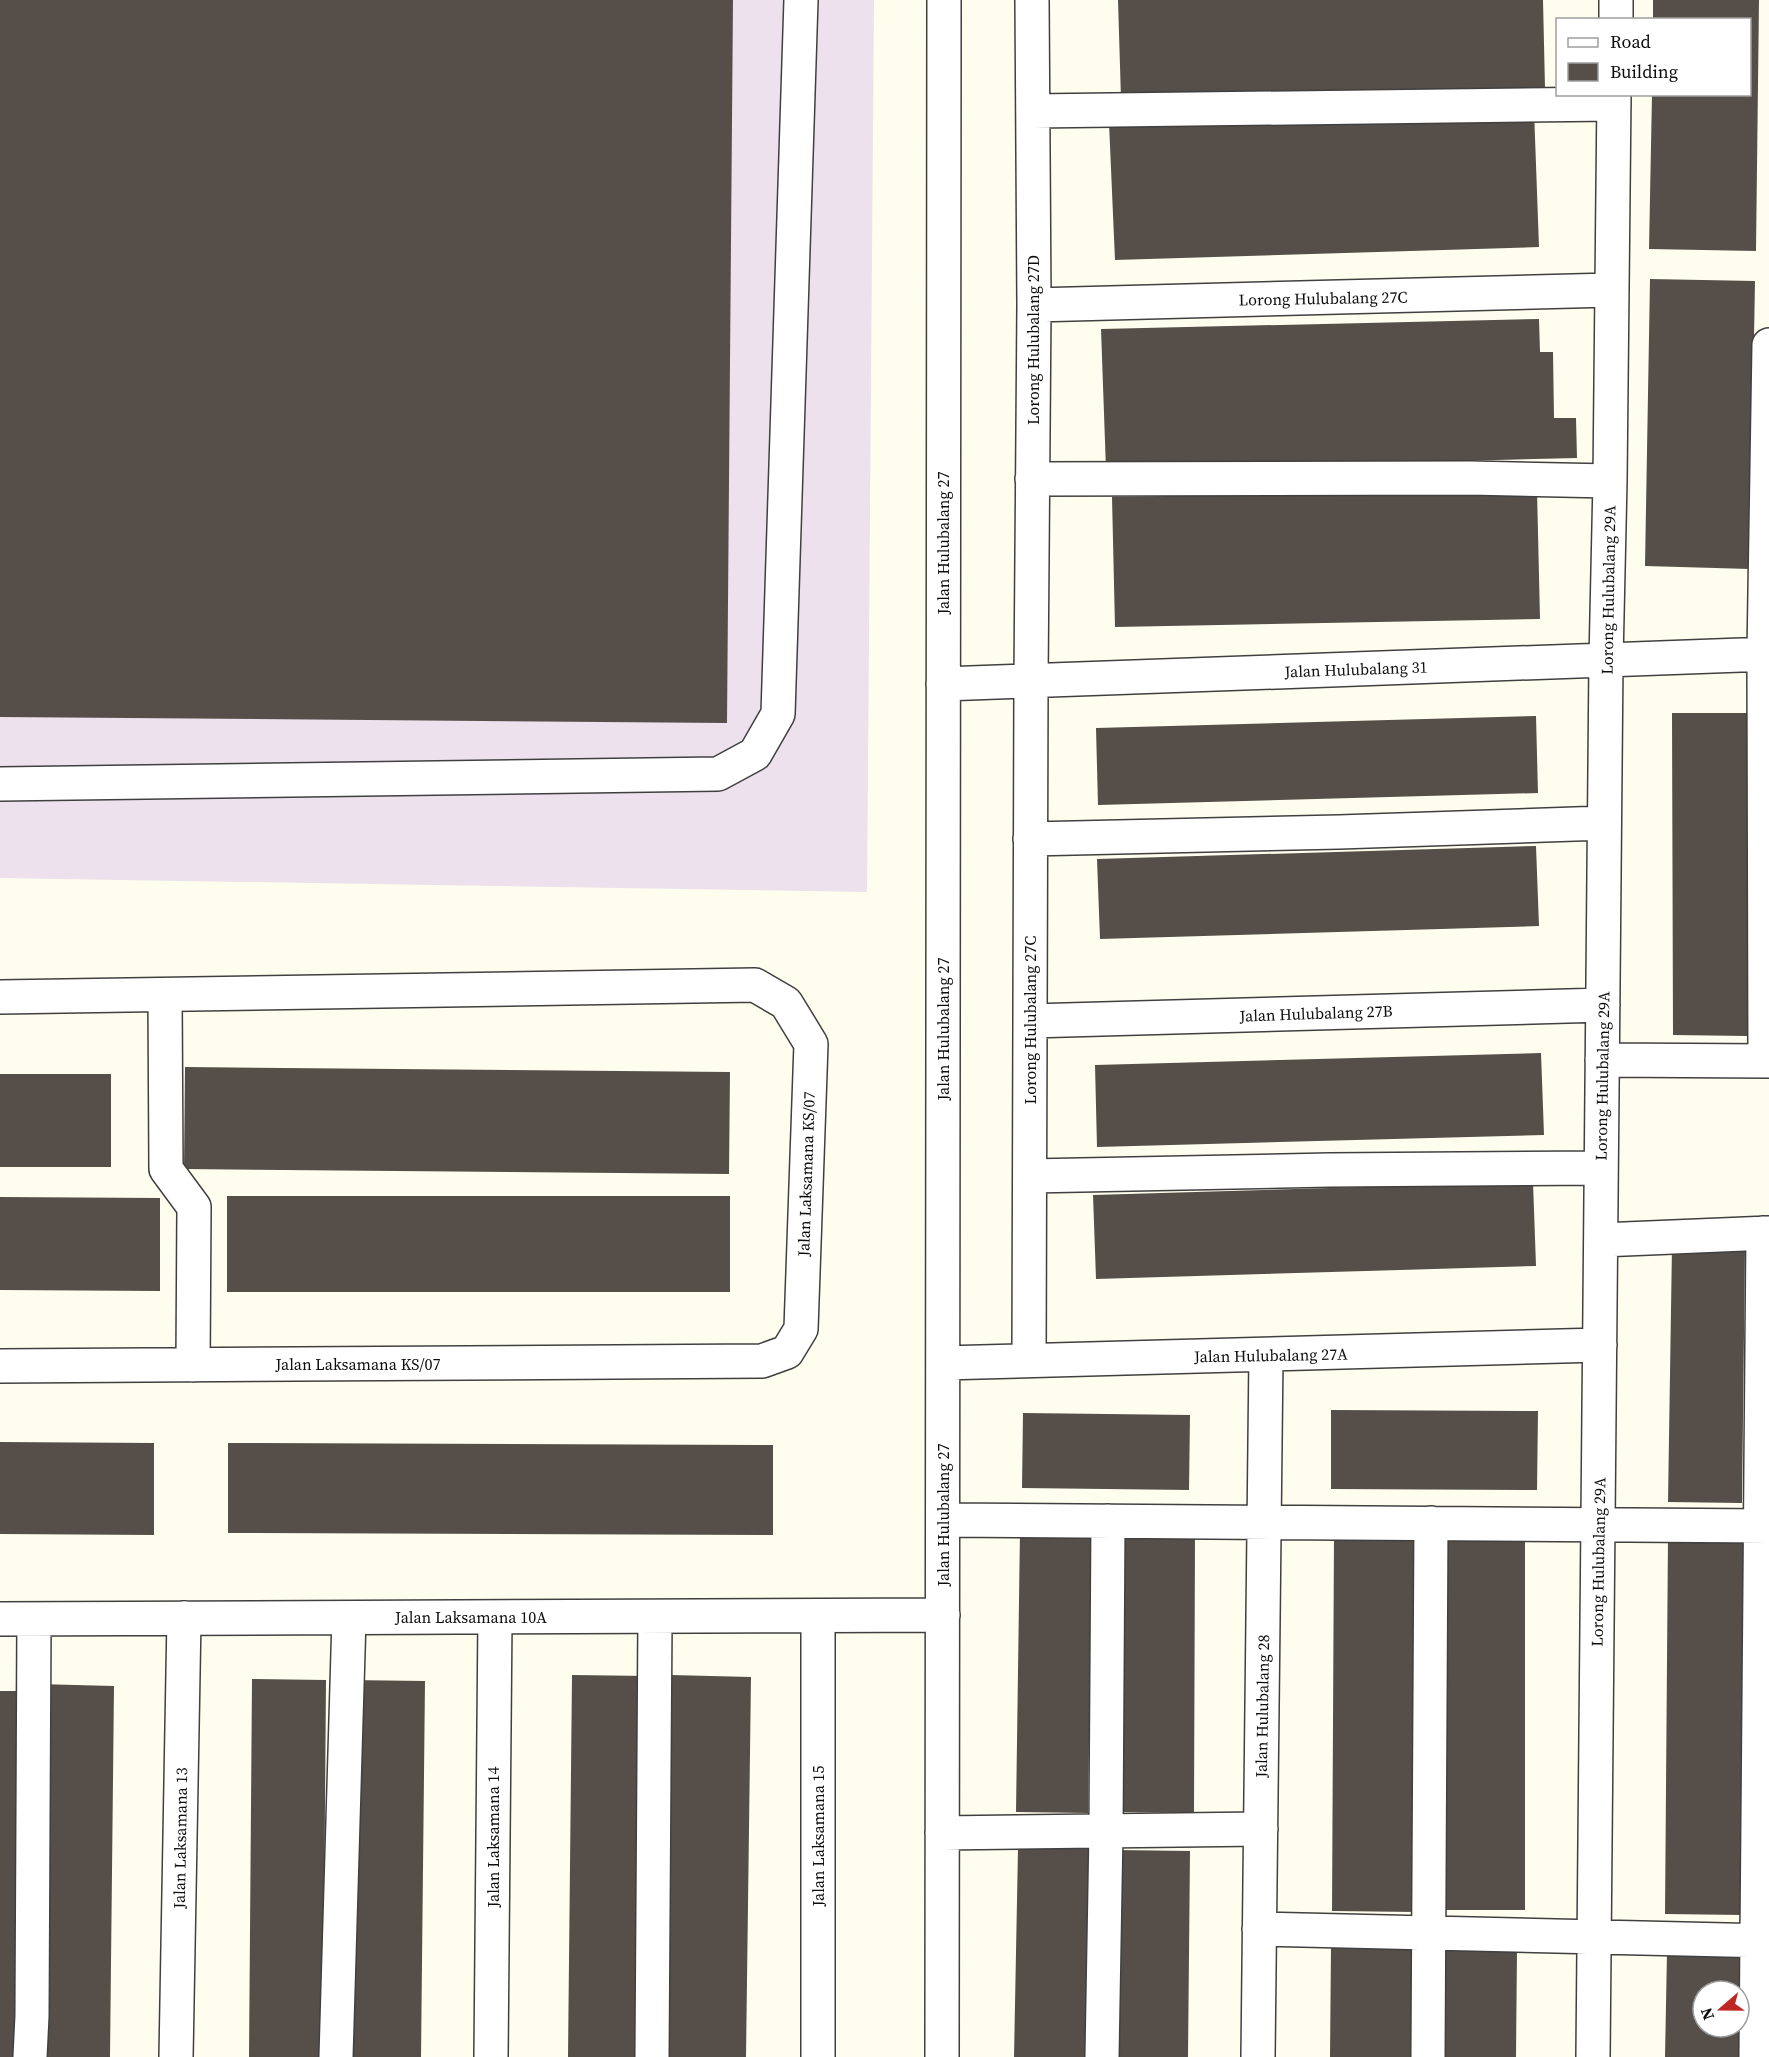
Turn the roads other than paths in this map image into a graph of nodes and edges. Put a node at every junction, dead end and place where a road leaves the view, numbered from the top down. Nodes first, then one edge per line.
1 (801, 0) edge
2 (944, 0) edge
3 (1032, 0) edge
4 (1616, 0) edge
5 (1616, 18) edge
6 (1614, 99) edge
7 (1033, 111) junction
8 (1611, 290) junction
9 (1034, 305) junction
10 (1769, 345) edge
11 (1032, 479) junction
12 (1610, 481) junction
13 (1767, 654) edge
14 (1606, 660) junction
15 (1030, 681) junction
16 (943, 684) junction
17 (0, 784) edge
18 (1604, 823) junction
19 (1030, 839) junction
20 (165, 995) junction
21 (0, 997) edge
22 (1603, 1005) junction
23 (1030, 1020) junction
24 (1602, 1060) junction
25 (1767, 1061) edge
26 (1601, 1168) junction
27 (1030, 1176) junction
28 (1766, 1233) edge
29 (1601, 1239) junction
30 (1600, 1345) junction
31 (1266, 1355) junction
32 (1029, 1359) junction
33 (943, 1363) junction
34 (193, 1365) junction
35 (0, 1366) edge
36 (943, 1520) junction
37 (1108, 1521) junction
38 (1264, 1522) junction
39 (1431, 1523) junction
40 (1598, 1525) junction
41 (1765, 1526) edge
42 (943, 1615) junction
43 (818, 1616) junction
44 (495, 1617) junction
45 (655, 1617) junction
46 (184, 1618) junction
47 (348, 1618) junction
48 (0, 1619) edge
49 (34, 1619) junction
50 (1261, 1829) junction
51 (1106, 1831) junction
52 (942, 1833) junction
53 (1259, 1929) junction
54 (1429, 1934) junction
55 (1594, 1938) junction
56 (1763, 1941) edge
57 (30, 2057) edge
58 (176, 2057) edge
59 (336, 2057) edge
60 (491, 2057) edge
61 (652, 2057) edge
62 (818, 2057) edge
63 (942, 2057) edge
64 (1102, 2057) edge
65 (1258, 2057) edge
66 (1428, 2057) edge
67 (1593, 2057) edge
68 (1756, 2057) edge

1 - 17 street
2 - 16 street, Jalan Hulubalang 27
3 - 7 street, Lorong Hulubalang 27D
4 - 5 street
6 - 7 street
6 - 8 street, Lorong Hulubalang 29A
7 - 9 street, Lorong Hulubalang 27D
8 - 9 street, Lorong Hulubalang 27C
8 - 12 street, Lorong Hulubalang 29A
9 - 11 street, Lorong Hulubalang 27D
10 - 13 street
11 - 12 street
11 - 15 street, Lorong Hulubalang 27D
12 - 14 street, Lorong Hulubalang 29A
13 - 14 street, Jalan Hulubalang 31
13 - 25 street
14 - 15 street, Jalan Hulubalang 31
14 - 18 street, Lorong Hulubalang 29A
15 - 16 street, Jalan Hulubalang 31
15 - 19 street, Lorong Hulubalang 27C
16 - 33 street, Jalan Hulubalang 27
18 - 19 street
18 - 22 street, Lorong Hulubalang 29A
19 - 23 street, Lorong Hulubalang 27C
20 - 21 street, Jalan Laksamana KS/07
20 - 34 street
20 - 34 street, Jalan Laksamana KS/07
22 - 23 street, Jalan Hulubalang 27B
22 - 24 street, Lorong Hulubalang 29A
23 - 27 street, Lorong Hulubalang 27C
24 - 25 street
24 - 26 street, Lorong Hulubalang 29A
26 - 27 street
26 - 29 street, Lorong Hulubalang 29A
27 - 32 street, Lorong Hulubalang 27C
28 - 29 street
28 - 41 street
29 - 30 street, Lorong Hulubalang 29A
30 - 31 street, Jalan Hulubalang 27A
30 - 40 street, Lorong Hulubalang 29A
31 - 32 street, Jalan Hulubalang 27A
31 - 38 street, Jalan Hulubalang 28
32 - 33 street, Jalan Hulubalang 27A
33 - 36 street, Jalan Hulubalang 27
34 - 35 street, Jalan Laksamana KS/07
36 - 37 street
36 - 42 street, Jalan Hulubalang 27
37 - 38 street
37 - 51 street
38 - 39 street
38 - 50 street, Jalan Hulubalang 28
39 - 40 street
39 - 54 street
40 - 41 street
40 - 55 street, Lorong Hulubalang 29A
41 - 56 street
42 - 43 street, Jalan Laksamana 10A
42 - 52 street, Jalan Hulubalang 27
43 - 45 street, Jalan Laksamana 10A
43 - 62 street, Jalan Laksamana 15
44 - 45 street, Jalan Laksamana 10A
44 - 47 street, Jalan Laksamana 10A
44 - 60 street, Jalan Laksamana 14
45 - 61 street
46 - 47 street, Jalan Laksamana 10A
46 - 49 street, Jalan Laksamana 10A
46 - 58 street, Jalan Laksamana 13
47 - 59 street
48 - 49 street, Jalan Laksamana 10A
49 - 57 street
50 - 51 street
50 - 53 street, Jalan Hulubalang 28
51 - 52 street
51 - 64 street
52 - 63 street, Jalan Hulubalang 27
53 - 54 street
53 - 65 street, Jalan Hulubalang 28
54 - 55 street
54 - 66 street
55 - 56 street
55 - 67 street, Lorong Hulubalang 29A
56 - 68 street

